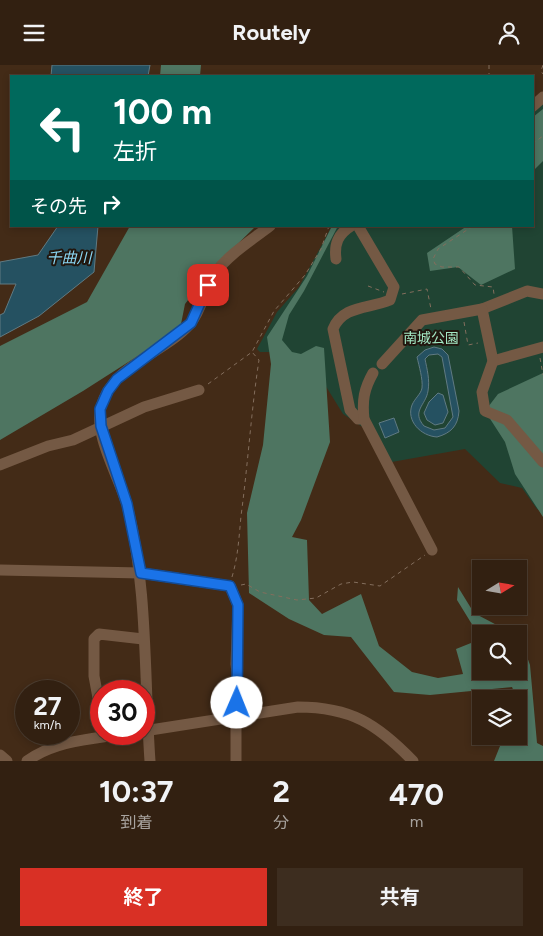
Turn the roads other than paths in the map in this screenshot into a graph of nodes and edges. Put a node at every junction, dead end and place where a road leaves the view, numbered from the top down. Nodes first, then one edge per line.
1 (269, 227) edge
2 (350, 227) edge
3 (359, 227) edge
4 (336, 259) dead end
5 (543, 294) edge
6 (482, 309) junction
7 (541, 352) edge
8 (493, 361) junction
9 (382, 364) dead end
10 (374, 373) dead end
11 (199, 390) road end
12 (364, 419) junction
13 (101, 426) junction
14 (543, 462) edge
15 (0, 465) edge
16 (432, 550) road end
17 (0, 570) edge
18 (141, 573) junction
19 (143, 639) junction
20 (95, 680) edge
21 (144, 680) edge
22 (236, 716) junction
23 (155, 729) edge
24 (90, 739) edge
25 (148, 745) edge
26 (0, 755) edge
27 (7, 761) edge
28 (27, 761) edge
29 (150, 761) edge
30 (236, 761) edge
31 (413, 761) edge

1 - 13 street
2 - 4 street
3 - 12 street
5 - 6 street
6 - 8 street
6 - 9 street
7 - 8 street
8 - 14 street
10 - 12 street
11 - 13 street
12 - 16 street
13 - 15 street
13 - 18 street
17 - 18 street
18 - 19 street
18 - 22 street
19 - 20 street
19 - 21 street
22 - 23 street
22 - 30 street
22 - 31 street
24 - 28 street
25 - 29 street
26 - 27 street

